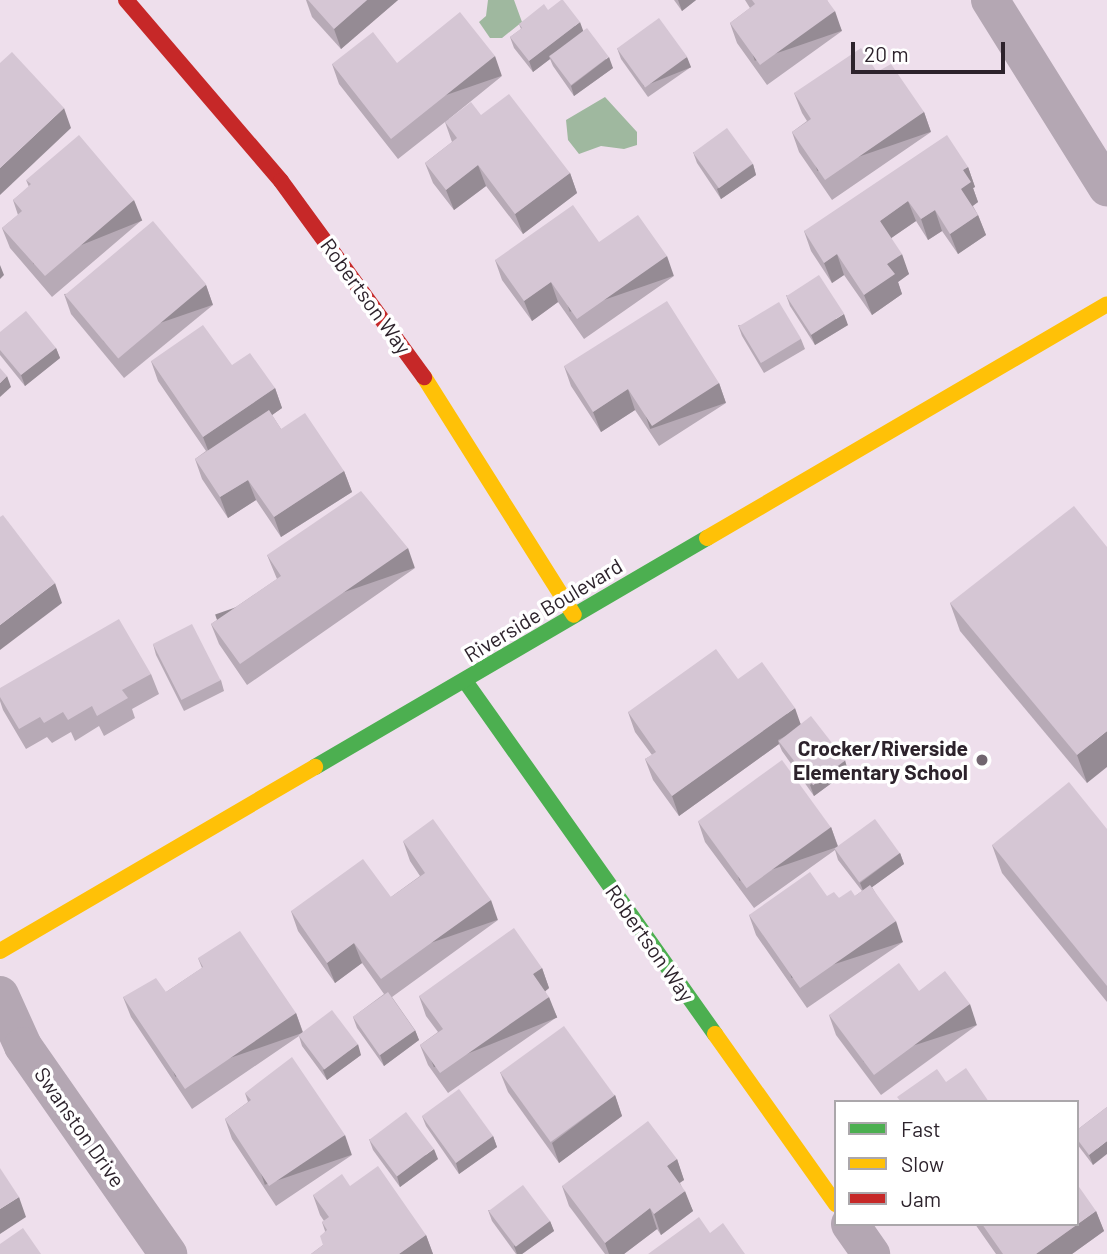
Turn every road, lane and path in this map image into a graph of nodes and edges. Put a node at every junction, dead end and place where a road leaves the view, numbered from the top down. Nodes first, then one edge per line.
1 (126, 0) edge
2 (990, 0) edge
3 (1107, 187) edge
4 (1107, 304) edge
5 (574, 615) junction
6 (465, 681) junction
7 (0, 951) edge
8 (0, 995) edge
9 (834, 1201) edge
10 (851, 1226) edge
11 (168, 1254) edge
12 (872, 1254) edge

1 - 5 street, Robertson Way
2 - 3 street
4 - 5 street, Riverside Boulevard
5 - 6 street, Riverside Boulevard
6 - 7 street, Riverside Boulevard
6 - 9 street, Robertson Way
8 - 11 street, Swanston Drive
10 - 12 street

